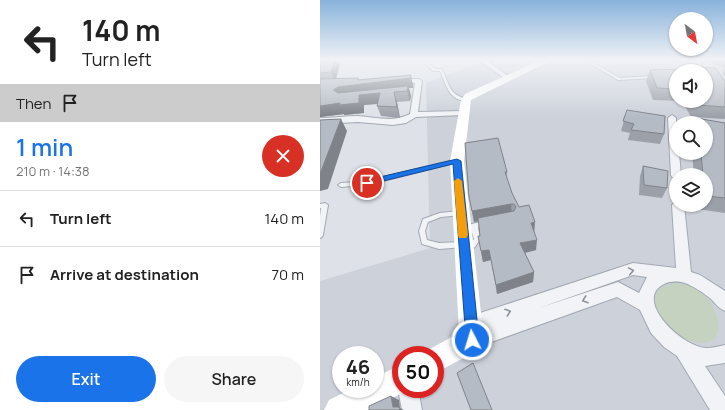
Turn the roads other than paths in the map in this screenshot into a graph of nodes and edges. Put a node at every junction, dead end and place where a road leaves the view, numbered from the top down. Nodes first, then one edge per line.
1 (445, 79) edge
2 (509, 79) edge
3 (388, 82) edge
4 (464, 107) junction
5 (414, 115) junction
6 (320, 121) edge
7 (457, 161) junction
8 (341, 185) dead end
9 (320, 206) edge
10 (678, 212) edge
11 (466, 222) junction
12 (489, 223) edge
13 (320, 235) edge
14 (463, 247) junction
15 (677, 275) junction
16 (725, 303) edge
17 (646, 305) junction
18 (472, 332) junction
19 (684, 351) junction
20 (444, 353) edge
21 (725, 354) edge
22 (392, 384) edge
23 (410, 398) edge
24 (339, 410) edge
25 (412, 410) edge
26 (722, 410) edge

1 - 4 lane
2 - 4 main road
3 - 5 street
4 - 5 street
4 - 7 main road
5 - 6 street
7 - 8 lane
7 - 11 main road
9 - 13 lane
10 - 15 street
11 - 12 lane
11 - 14 main road
11 - 14 lane
14 - 18 main road
15 - 16 street
15 - 17 street
18 -> 15 street
17 -> 18 street
17 - 19 street
18 - 20 main road
19 - 21 street
19 - 26 street
22 - 24 main road
23 - 25 street

